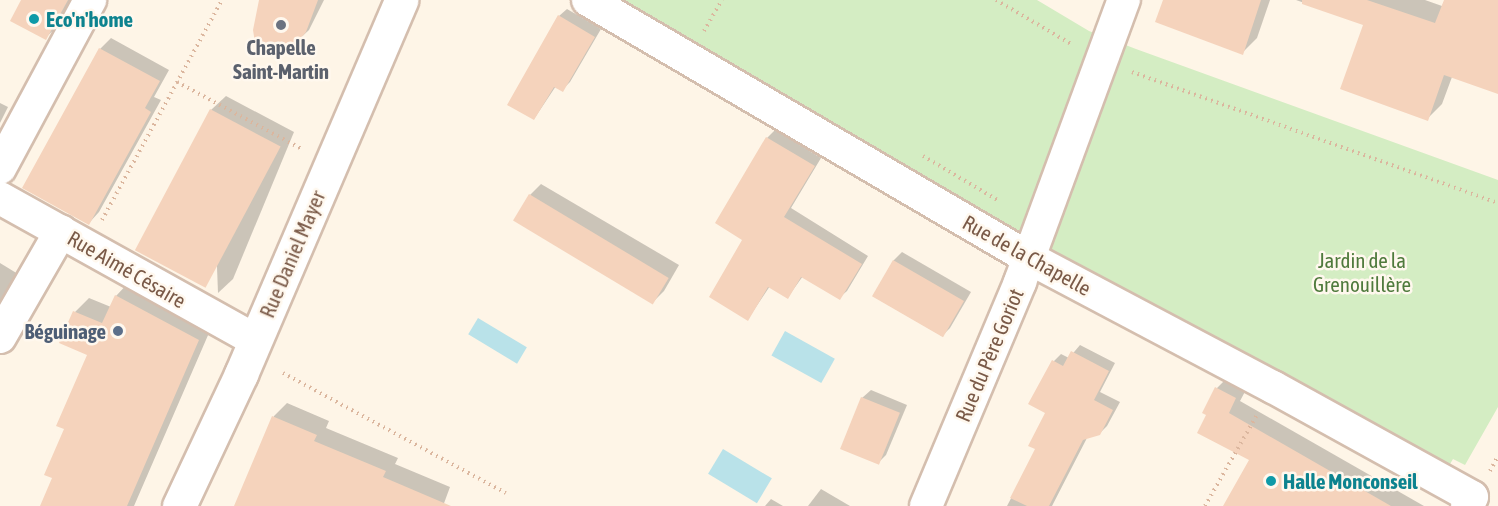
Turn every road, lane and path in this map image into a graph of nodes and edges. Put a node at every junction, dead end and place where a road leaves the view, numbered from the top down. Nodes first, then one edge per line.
1 (90, 0) edge
2 (222, 0) edge
3 (401, 0) edge
4 (588, 0) edge
5 (996, 0) edge
6 (1124, 0) edge
7 (703, 34) dead end
8 (712, 38) dead end
9 (1101, 61) junction
10 (177, 82) junction
11 (300, 148) dead end
12 (922, 155) dead end
13 (0, 168) edge
14 (0, 198) edge
15 (1498, 203) edge
16 (1039, 228) junction
17 (74, 239) junction
18 (1029, 258) junction
19 (0, 337) edge
20 (255, 340) junction
21 (283, 373) dead end
22 (1273, 387) junction
23 (506, 493) dead end
24 (1470, 502) edge
25 (180, 506) edge
26 (926, 506) edge
27 (1205, 506) edge

1 - 13 street
2 - 10 path
3 - 20 main road, Rue Daniel Mayer
4 - 18 street, Rue de la Chapelle
5 - 9 path
6 - 9 street, Rue du Père Goriot
7 - 8 path
9 - 15 path
9 - 16 street, Rue du Père Goriot
10 - 11 path
10 - 17 path
12 - 16 path
14 - 17 street, Rue Aimé Césaire
16 - 18 street, Rue du Père Goriot
17 - 19 street
17 - 20 street, Rue Aimé Césaire
18 - 22 street, Rue de la Chapelle
18 - 26 street, Rue du Père Goriot
20 - 25 main road, Rue Daniel Mayer
21 - 23 path
22 - 24 street, Rue de la Chapelle
22 - 27 path

